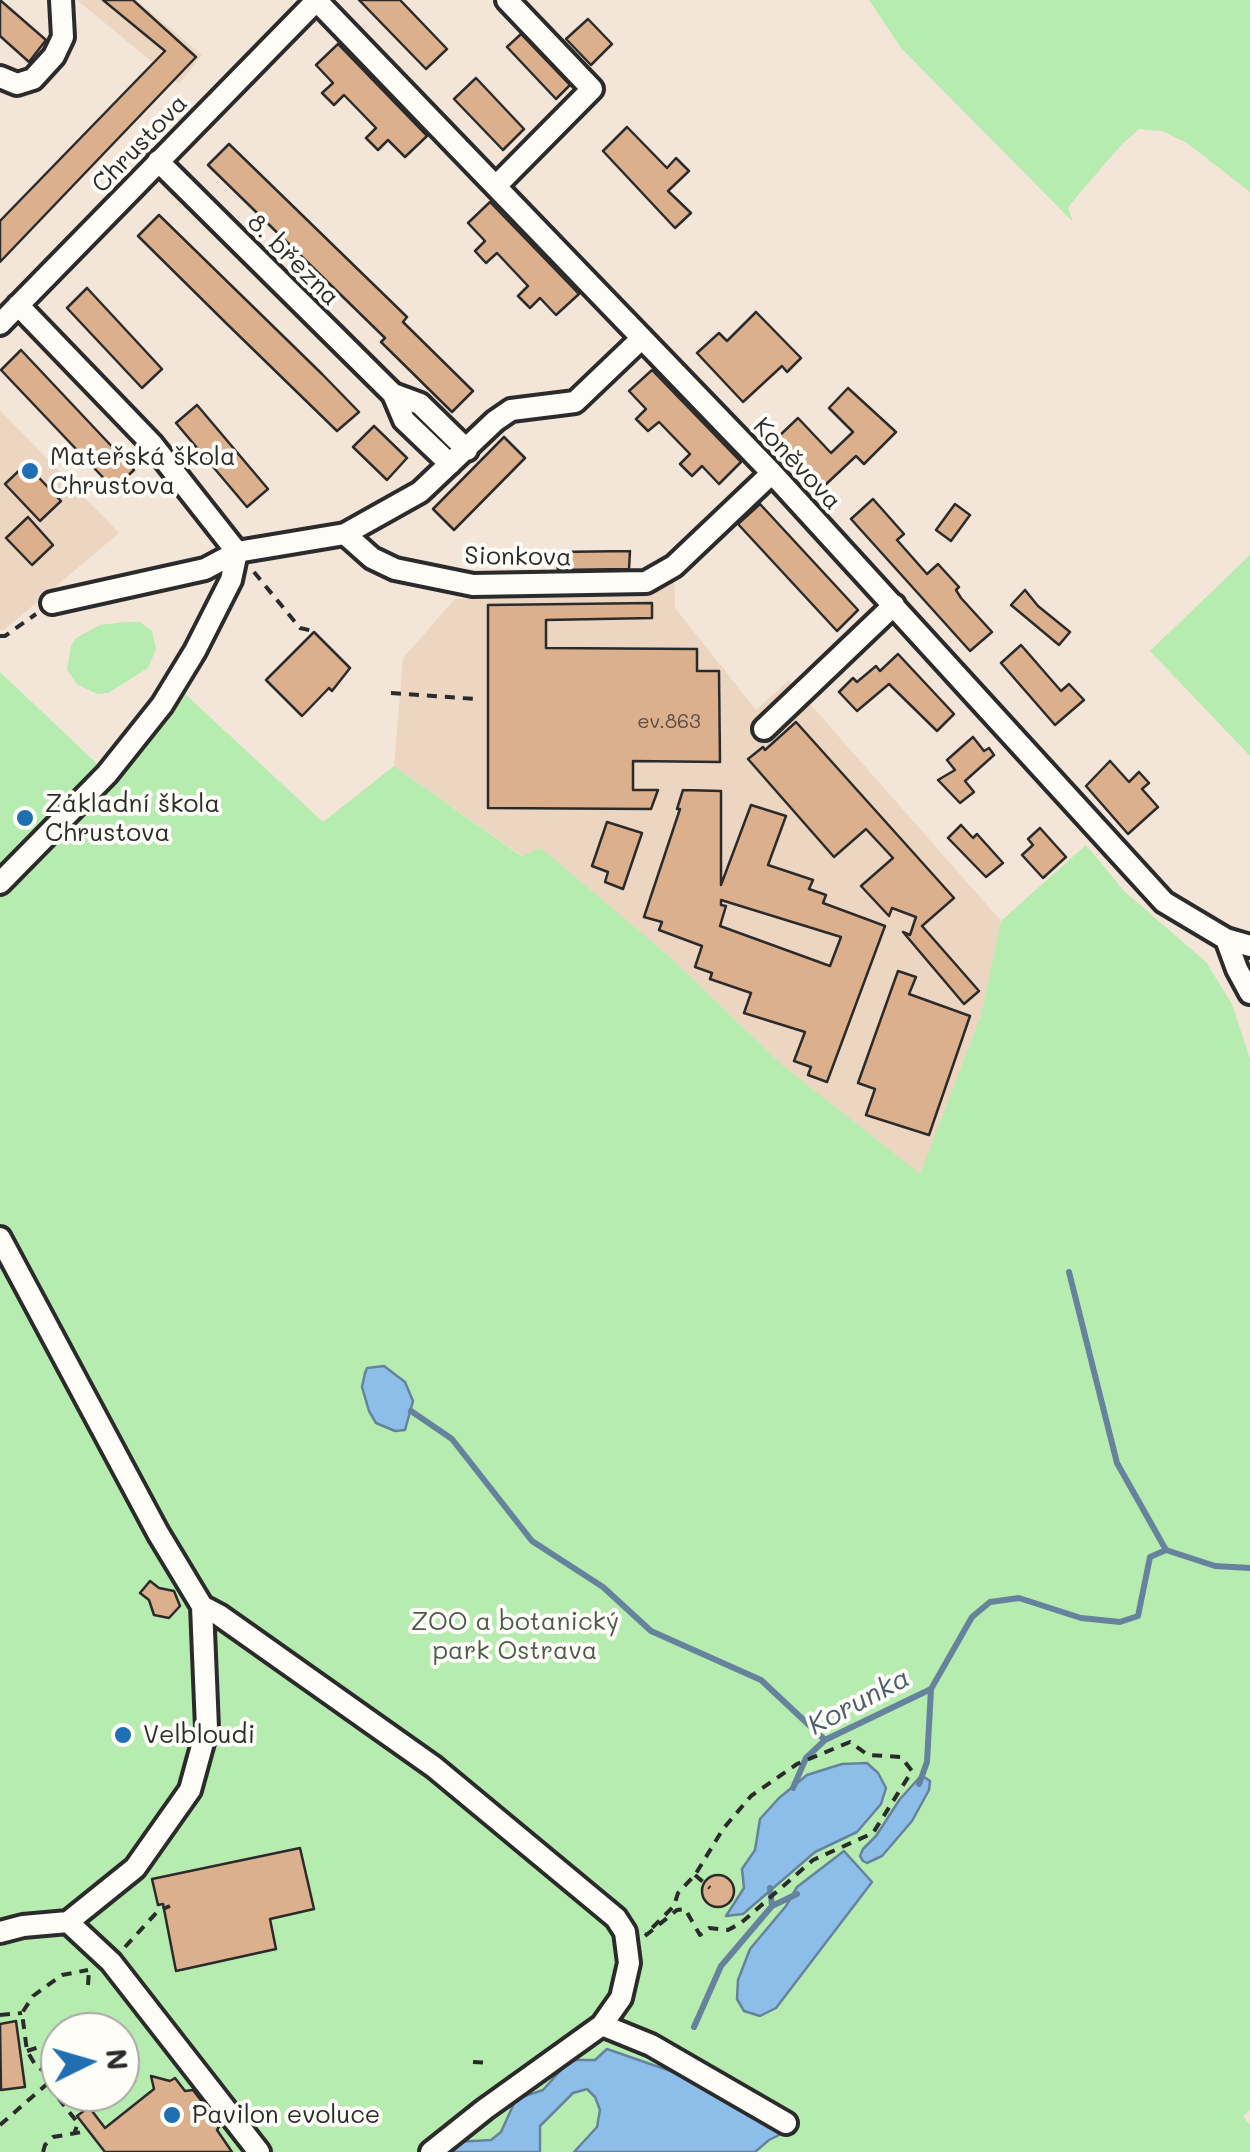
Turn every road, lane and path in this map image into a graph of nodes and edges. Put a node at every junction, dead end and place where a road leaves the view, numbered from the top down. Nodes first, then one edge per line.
1 (61, 0) edge
2 (316, 0) edge
3 (506, 0) edge
4 (0, 77) edge
5 (158, 161) junction
6 (496, 186) junction
7 (18, 305) junction
8 (0, 324) edge
9 (642, 338) junction
10 (393, 394) junction
11 (467, 450) junction
12 (450, 464) junction
13 (772, 473) junction
14 (346, 534) junction
15 (237, 552) junction
16 (52, 603) joint
17 (894, 605) junction
18 (313, 630) dead end
19 (0, 636) edge
20 (391, 693) dead end
21 (475, 699) dead end
22 (764, 730) dead end
23 (0, 884) edge
24 (1226, 940) junction
25 (1250, 946) edge
26 (1250, 993) edge
27 (0, 1238) edge
28 (202, 1606) junction
29 (695, 1874) junction
30 (710, 1888) dead end
31 (676, 1908) junction
32 (68, 1922) junction
33 (0, 1932) edge
34 (88, 1970) dead end
35 (88, 1985) dead end
36 (0, 2015) edge
37 (602, 2025) junction
38 (40, 2047) edge
39 (27, 2051) junction
40 (473, 2062) dead end
41 (490, 2063) dead end
42 (40, 2069) edge
43 (40, 2090) edge
44 (71, 2112) edge
45 (786, 2124) dead end
46 (0, 2125) edge
47 (88, 2131) dead end
48 (74, 2134) junction
49 (43, 2152) edge
50 (259, 2152) edge
51 (432, 2152) edge

1 - 4 street
2 - 5 street, Chrustova
2 - 6 street, Koněvova
3 - 6 street
5 - 7 street, Chrustova
5 - 10 street, 8. března
6 - 9 street, Koněvova
7 - 8 street, Chrustova
7 - 15 street
9 - 11 street
9 - 13 street, Koněvova
10 - 11 street, 8. března
10 - 12 street, 8. března
11 - 12 street
12 - 14 street
13 - 14 street, Sionkova
13 - 17 street, Koněvova
14 - 15 street
15 - 16 street
15 - 18 path
15 - 23 street
16 - 19 path
17 - 22 street
17 - 24 street, Koněvova
20 - 21 path
24 - 25 street, Koněvova
24 - 26 street
27 - 28 street
28 - 32 street
28 - 37 street
29 - 30 path
29 - 31 path
29 - 31 path
31 - 31 path
32 - 33 street
32 - 50 street
34 - 35 path
36 - 39 path
37 - 45 street
37 - 51 street
38 - 39 path
39 - 42 path
40 - 41 path
43 - 46 path
44 - 48 path
47 - 48 path
48 - 49 path

